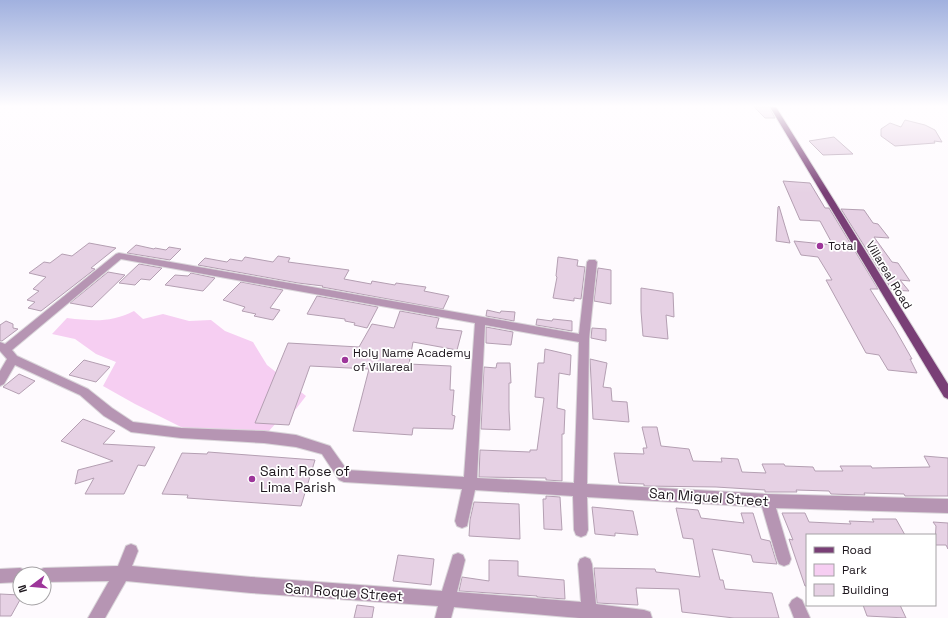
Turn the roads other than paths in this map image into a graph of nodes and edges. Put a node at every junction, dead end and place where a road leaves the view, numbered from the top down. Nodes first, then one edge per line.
1 (791, 136) edge
2 (592, 262) dead end
3 (480, 321) junction
4 (584, 339) junction
5 (6, 351) edge
6 (0, 381) edge
7 (948, 394) edge
8 (470, 484) junction
9 (580, 489) junction
10 (767, 501) junction
11 (948, 506) edge
12 (462, 521) dead end
13 (581, 530) dead end
14 (131, 551) dead end
15 (784, 559) dead end
16 (458, 560) dead end
17 (585, 564) dead end
18 (122, 573) junction
19 (12, 575) edge
20 (52, 575) edge
21 (0, 576) edge
22 (448, 599) junction
23 (590, 615) edge
24 (96, 618) edge
25 (443, 618) edge
26 (644, 618) edge

1 - 7 main road, Villareal Road
2 - 4 street
3 - 4 street
3 - 5 street
3 - 8 street
4 - 9 street
5 - 6 street
5 - 8 street, San Miguel Street
8 - 9 street, San Miguel Street
8 - 12 street
9 - 10 street, San Miguel Street
9 - 13 street
10 - 11 street, San Miguel Street
10 - 15 street
14 - 18 street
16 - 22 street
17 - 23 street
18 - 20 street, San Roque Street
18 - 22 street, San Roque Street
18 - 24 street
19 - 21 street
22 - 23 street, San Roque Street
22 - 25 street
23 - 26 street, San Roque Street

